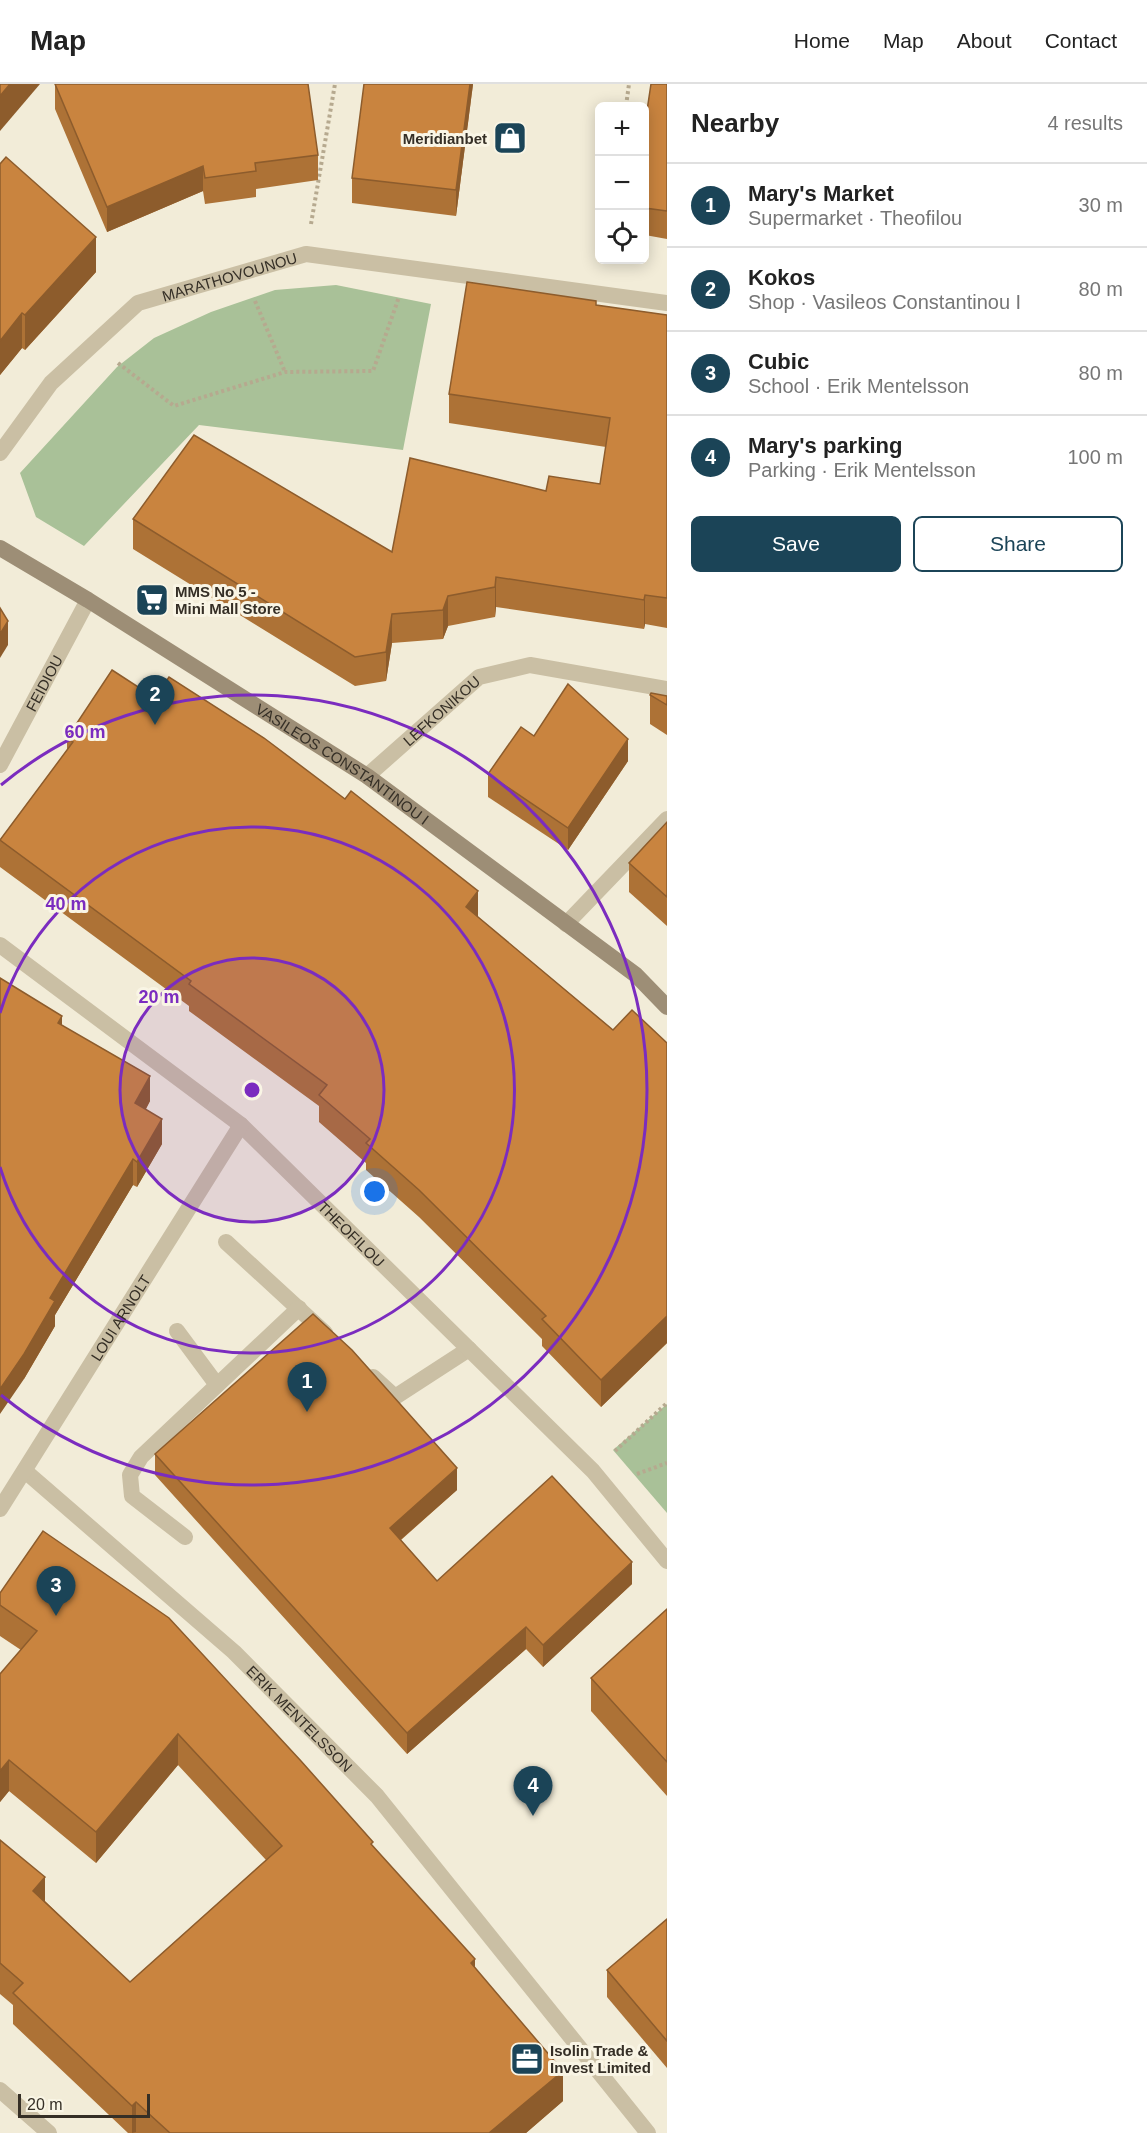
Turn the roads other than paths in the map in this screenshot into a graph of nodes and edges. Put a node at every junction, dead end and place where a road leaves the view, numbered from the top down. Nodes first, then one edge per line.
1 (667, 303) edge
2 (0, 453) edge
3 (0, 548) edge
4 (88, 600) junction
5 (667, 689) edge
6 (0, 765) edge
7 (367, 777) junction
8 (667, 819) edge
9 (567, 924) junction
10 (0, 945) edge
11 (667, 1007) edge
12 (241, 1125) junction
13 (226, 1242) dead end
14 (299, 1308) junction
15 (177, 1331) dead end
16 (334, 1341) edge
17 (469, 1349) junction
18 (360, 1365) edge
19 (217, 1385) junction
20 (25, 1471) junction
21 (0, 1509) edge
22 (185, 1537) dead end
23 (667, 1561) edge
24 (0, 2090) edge
25 (49, 2133) edge
26 (648, 2133) edge

1 - 2 street, MARATHOVOUNOU
3 - 4 main road, VASILEOS CONSTANTINOU I
4 - 6 street, FEIDIOU
4 - 7 main road, VASILEOS CONSTANTINOU I
5 - 7 street, LEFKONIKOU
7 - 9 main road, VASILEOS CONSTANTINOU I
8 - 9 street
9 - 11 main road, VASILEOS CONSTANTINOU I
10 - 12 street, THEOFILOU
12 - 17 street, THEOFILOU
12 - 20 street, LOUI ARNOLT
13 - 14 street
14 - 16 street
14 - 19 street
15 - 19 street
17 - 18 street
17 - 23 street, THEOFILOU
19 - 22 street
20 - 21 street, LOUI ARNOLT
20 - 26 street, ERIK MENTELSSON
24 - 25 street

